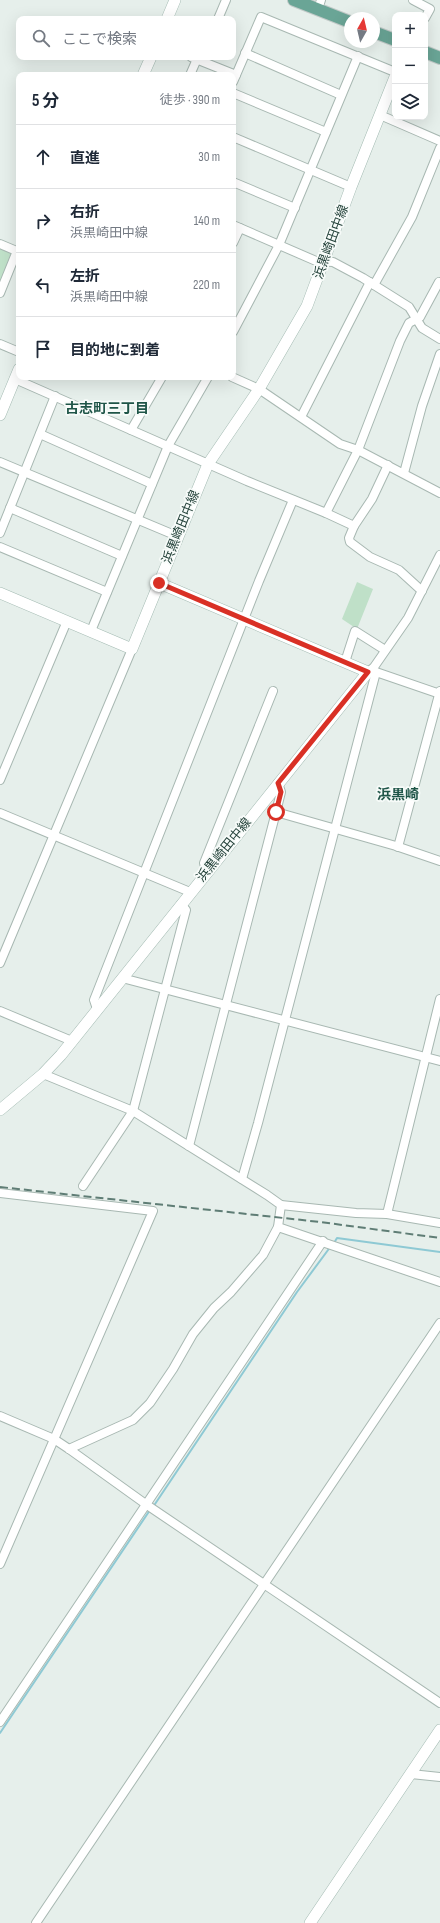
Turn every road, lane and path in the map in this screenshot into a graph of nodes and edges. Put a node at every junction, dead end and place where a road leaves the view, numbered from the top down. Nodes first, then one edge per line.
1 (175, 0) edge
2 (226, 0) edge
3 (294, 0) edge
4 (413, 0) edge
5 (320, 5) edge
6 (428, 13) edge
7 (168, 16) edge
8 (219, 16) edge
9 (344, 19) edge
10 (380, 34) edge
11 (392, 39) edge
12 (245, 53) junction
13 (428, 53) edge
14 (358, 56) junction
15 (440, 58) edge
16 (150, 60) edge
17 (194, 60) edge
18 (198, 60) edge
19 (392, 71) edge
20 (144, 72) edge
21 (191, 72) edge
22 (222, 72) edge
23 (236, 73) edge
24 (392, 84) edge
25 (236, 94) edge
26 (342, 95) junction
27 (380, 115) junction
28 (326, 132) junction
29 (236, 138) edge
30 (440, 141) edge
31 (440, 148) edge
32 (311, 170) junction
33 (236, 183) edge
34 (351, 187) junction
35 (295, 208) junction
36 (236, 227) edge
37 (0, 244) edge
38 (279, 245) junction
39 (16, 250) edge
40 (16, 255) edge
41 (323, 262) junction
42 (440, 281) edge
43 (372, 283) junction
44 (1, 289) edge
45 (416, 319) junction
46 (236, 326) edge
47 (440, 339) edge
48 (0, 344) edge
49 (16, 351) edge
50 (440, 354) edge
51 (16, 376) edge
52 (236, 379) edge
53 (27, 380) edge
54 (160, 380) edge
55 (206, 380) edge
56 (259, 389) junction
57 (55, 396) junction
58 (0, 415) edge
59 (301, 417) junction
60 (131, 430) junction
61 (40, 434) junction
62 (168, 446) junction
63 (358, 450) junction
64 (0, 462) edge
65 (208, 464) junction
66 (388, 465) junction
67 (25, 472) junction
68 (404, 473) junction
69 (152, 484) junction
70 (440, 493) edge
71 (293, 500) junction
72 (10, 508) junction
73 (326, 513) junction
74 (138, 520) junction
75 (354, 526) junction
76 (0, 533) edge
77 (177, 536) junction
78 (0, 547) edge
79 (440, 555) edge
80 (122, 556) junction
81 (159, 583) junction
82 (422, 591) junction
83 (107, 592) junction
84 (0, 593) edge
85 (244, 619) junction
86 (67, 621) junction
87 (91, 631) junction
88 (132, 649) junction
89 (386, 650) junction
90 (345, 662) junction
91 (372, 672) junction
92 (273, 691) dead end
93 (440, 693) edge
94 (0, 780) edge
95 (278, 783) junction
96 (276, 812) junction
97 (0, 813) edge
98 (335, 829) junction
99 (53, 835) junction
100 (398, 847) junction
101 (440, 861) edge
102 (206, 872) junction
103 (144, 873) junction
104 (190, 892) junction
105 (181, 904) junction
106 (0, 963) edge
107 (122, 978) junction
108 (164, 989) junction
109 (440, 999) edge
110 (226, 1005) junction
111 (97, 1009) junction
112 (0, 1011) edge
113 (285, 1021) junction
114 (72, 1041) junction
115 (426, 1058) junction
116 (440, 1061) edge
117 (43, 1074) junction
118 (0, 1110) edge
119 (133, 1111) junction
120 (189, 1146) junction
121 (242, 1179) junction
122 (83, 1186) dead end
123 (0, 1194) edge
124 (281, 1205) junction
125 (387, 1214) junction
126 (440, 1223) edge
127 (278, 1227) junction
128 (323, 1242) junction
129 (440, 1282) edge
130 (440, 1323) edge
131 (0, 1416) edge
132 (54, 1439) junction
133 (69, 1449) junction
134 (147, 1505) junction
135 (0, 1564) edge
136 (264, 1583) junction
137 (440, 1703) edge
138 (0, 1722) edge
139 (440, 1730) edge
140 (411, 1774) junction
141 (440, 1777) edge
142 (36, 1923) edge
143 (310, 1923) edge

1 - 7 main road
2 - 8 street
3 - 5 main road
4 - 6 street
5 - 9 main road
10 - 11 main road
12 - 14 street
12 - 23 street
12 - 26 street
13 - 15 main road
14 - 19 street
14 - 26 street
16 - 20 main road
17 - 21 street
18 - 22 street
24 - 27 main road, 浜黒崎田中線
25 - 28 street
26 - 28 street
27 - 30 street
27 - 34 main road, 浜黒崎田中線
28 - 32 street
29 - 32 street
31 - 43 street
32 - 34 street
32 - 35 street
33 - 35 street
34 - 41 main road, 浜黒崎田中線
35 - 38 street
36 - 38 street
37 - 39 street
38 - 41 street
38 - 46 street
40 - 44 street
41 - 43 street
41 - 56 main road, 浜黒崎田中線
42 - 45 street
43 - 45 street
43 - 59 street
45 - 47 street
45 - 63 street
48 - 49 street
50 - 68 street
51 - 58 main road
52 - 56 street
53 - 57 street
54 - 60 street
55 - 62 street
56 - 59 street
56 - 65 main road, 浜黒崎田中線
57 - 60 street
57 - 61 street
59 - 63 street
60 - 62 street
61 - 67 street
61 - 69 street
62 - 65 street
62 - 69 street
63 - 66 street
63 - 73 street
64 - 67 street
65 - 71 street
65 - 77 main road, 浜黒崎田中線
66 - 68 street
66 - 75 street
67 - 72 street
67 - 74 street
68 - 70 street
69 - 74 street
71 - 73 street
71 - 85 street
72 - 76 street
72 - 80 street
73 - 75 street
74 - 77 street
74 - 80 street
75 - 82 street
77 - 81 main road, 浜黒崎田中線
78 - 83 street
79 - 82 street
80 - 83 street
81 - 85 main road
81 - 88 main road, 浜黒崎田中線
82 - 89 street
83 - 87 street
84 - 86 main road
85 - 90 main road
85 - 103 street
86 - 87 main road
86 - 94 street
87 - 88 main road
88 - 99 street
89 - 90 street
89 - 91 street
90 - 91 main road
91 - 93 street
91 - 95 main road, 浜黒崎田中線
91 - 98 street
92 - 102 street
93 - 100 street
95 - 96 street
95 - 102 main road, 浜黒崎田中線
96 - 98 street
96 - 110 street
97 - 99 street
98 - 100 street
98 - 113 street
99 - 103 street
99 - 106 street
100 - 101 street
102 - 104 main road, 浜黒崎田中線
103 - 104 street
103 - 111 street
104 - 105 main road, 浜黒崎田中線
105 - 107 main road, 浜黒崎田中線
105 - 108 street
107 - 108 street
107 - 111 main road, 浜黒崎田中線
108 - 110 street
108 - 119 street
109 - 115 street
110 - 113 street
110 - 120 street
111 - 114 main road, 浜黒崎田中線
112 - 114 street
113 - 115 street
113 - 121 street
114 - 117 main road, 浜黒崎田中線
115 - 116 street
115 - 125 street
117 - 118 main road, 浜黒崎田中線
117 - 119 street
119 - 120 street
119 - 122 street
120 - 121 street
121 - 124 street
123 - 132 street
124 - 125 street
124 - 127 street
125 - 126 street
127 - 128 street
127 - 133 street
128 - 129 street
128 - 134 street
130 - 136 street
131 - 132 street
132 - 133 street
132 - 135 street
133 - 134 street
134 - 136 street
134 - 138 street
136 - 137 street
136 - 142 street
139 - 140 main road
140 - 141 street
140 - 143 main road

